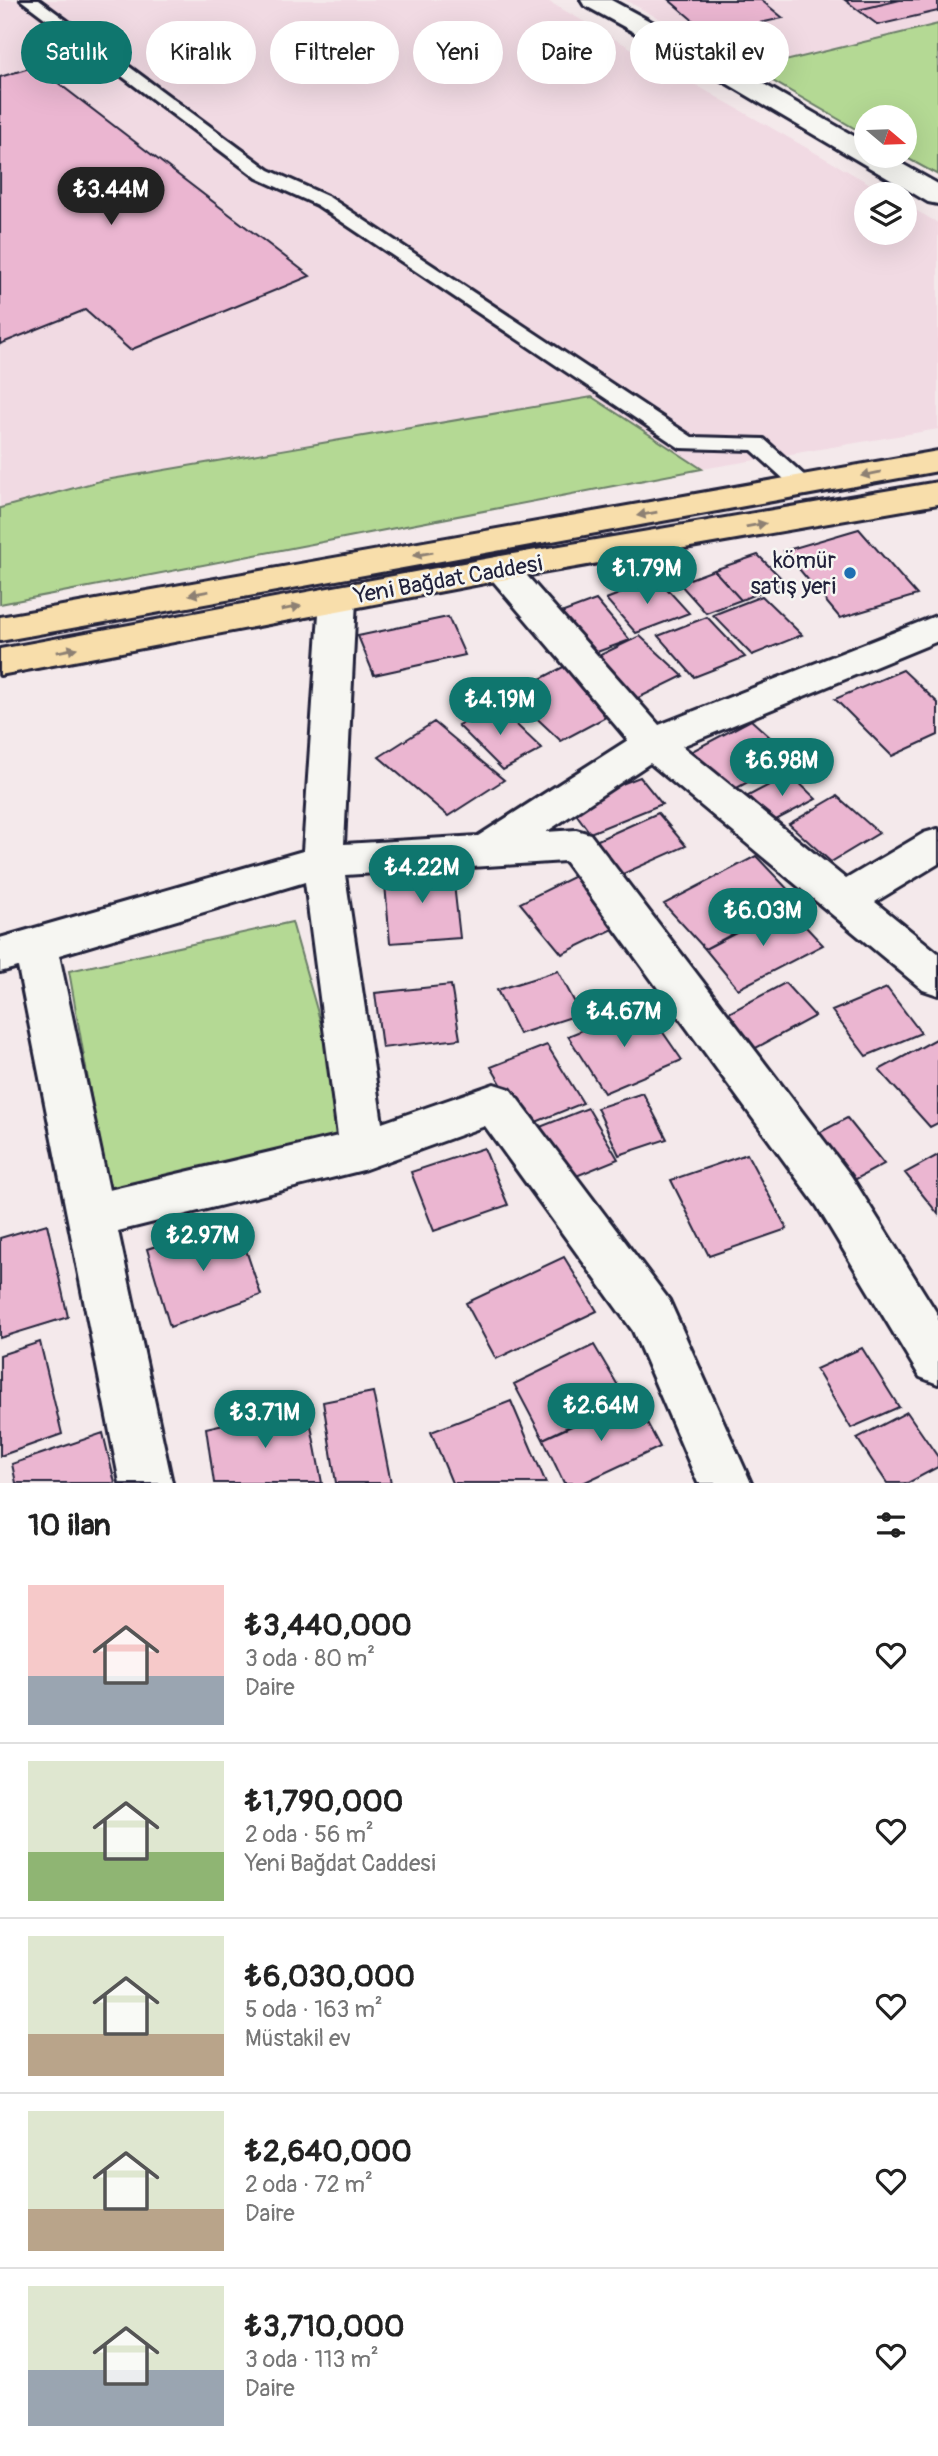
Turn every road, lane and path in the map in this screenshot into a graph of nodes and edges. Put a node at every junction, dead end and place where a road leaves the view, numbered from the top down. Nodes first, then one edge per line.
1 (29, 0) edge
2 (593, 0) edge
3 (854, 147) edge
4 (890, 168) edge
5 (938, 196) edge
6 (938, 461) edge
7 (805, 486) junction
8 (938, 492) edge
9 (501, 568) junction
10 (338, 599) junction
11 (938, 627) edge
12 (0, 629) edge
13 (0, 662) edge
14 (653, 743) junction
15 (938, 844) edge
16 (485, 851) junction
17 (323, 861) junction
18 (843, 901) junction
19 (18, 949) edge
20 (938, 978) edge
21 (363, 1150) junction
22 (91, 1216) junction
23 (938, 1360) edge
24 (146, 1483) edge
25 (725, 1483) edge

1 - 7 lane
2 - 3 street
4 - 5 street
6 -> 7 main road, Yeni Bağdat Caddesi
7 -> 12 main road, Yeni Bağdat Caddesi
9 -> 8 main road, Yeni Bağdat Caddesi
9 - 10 main road, Yeni Bağdat Caddesi
9 - 14 street
13 -> 10 main road, Yeni Bağdat Caddesi
10 - 17 street
11 - 14 street
14 - 16 street
14 - 18 street
15 - 18 street
16 - 17 street
16 - 23 street
17 - 19 street
17 - 21 street
18 - 20 street
19 - 22 street
21 - 22 street
21 - 25 street
22 - 24 street

